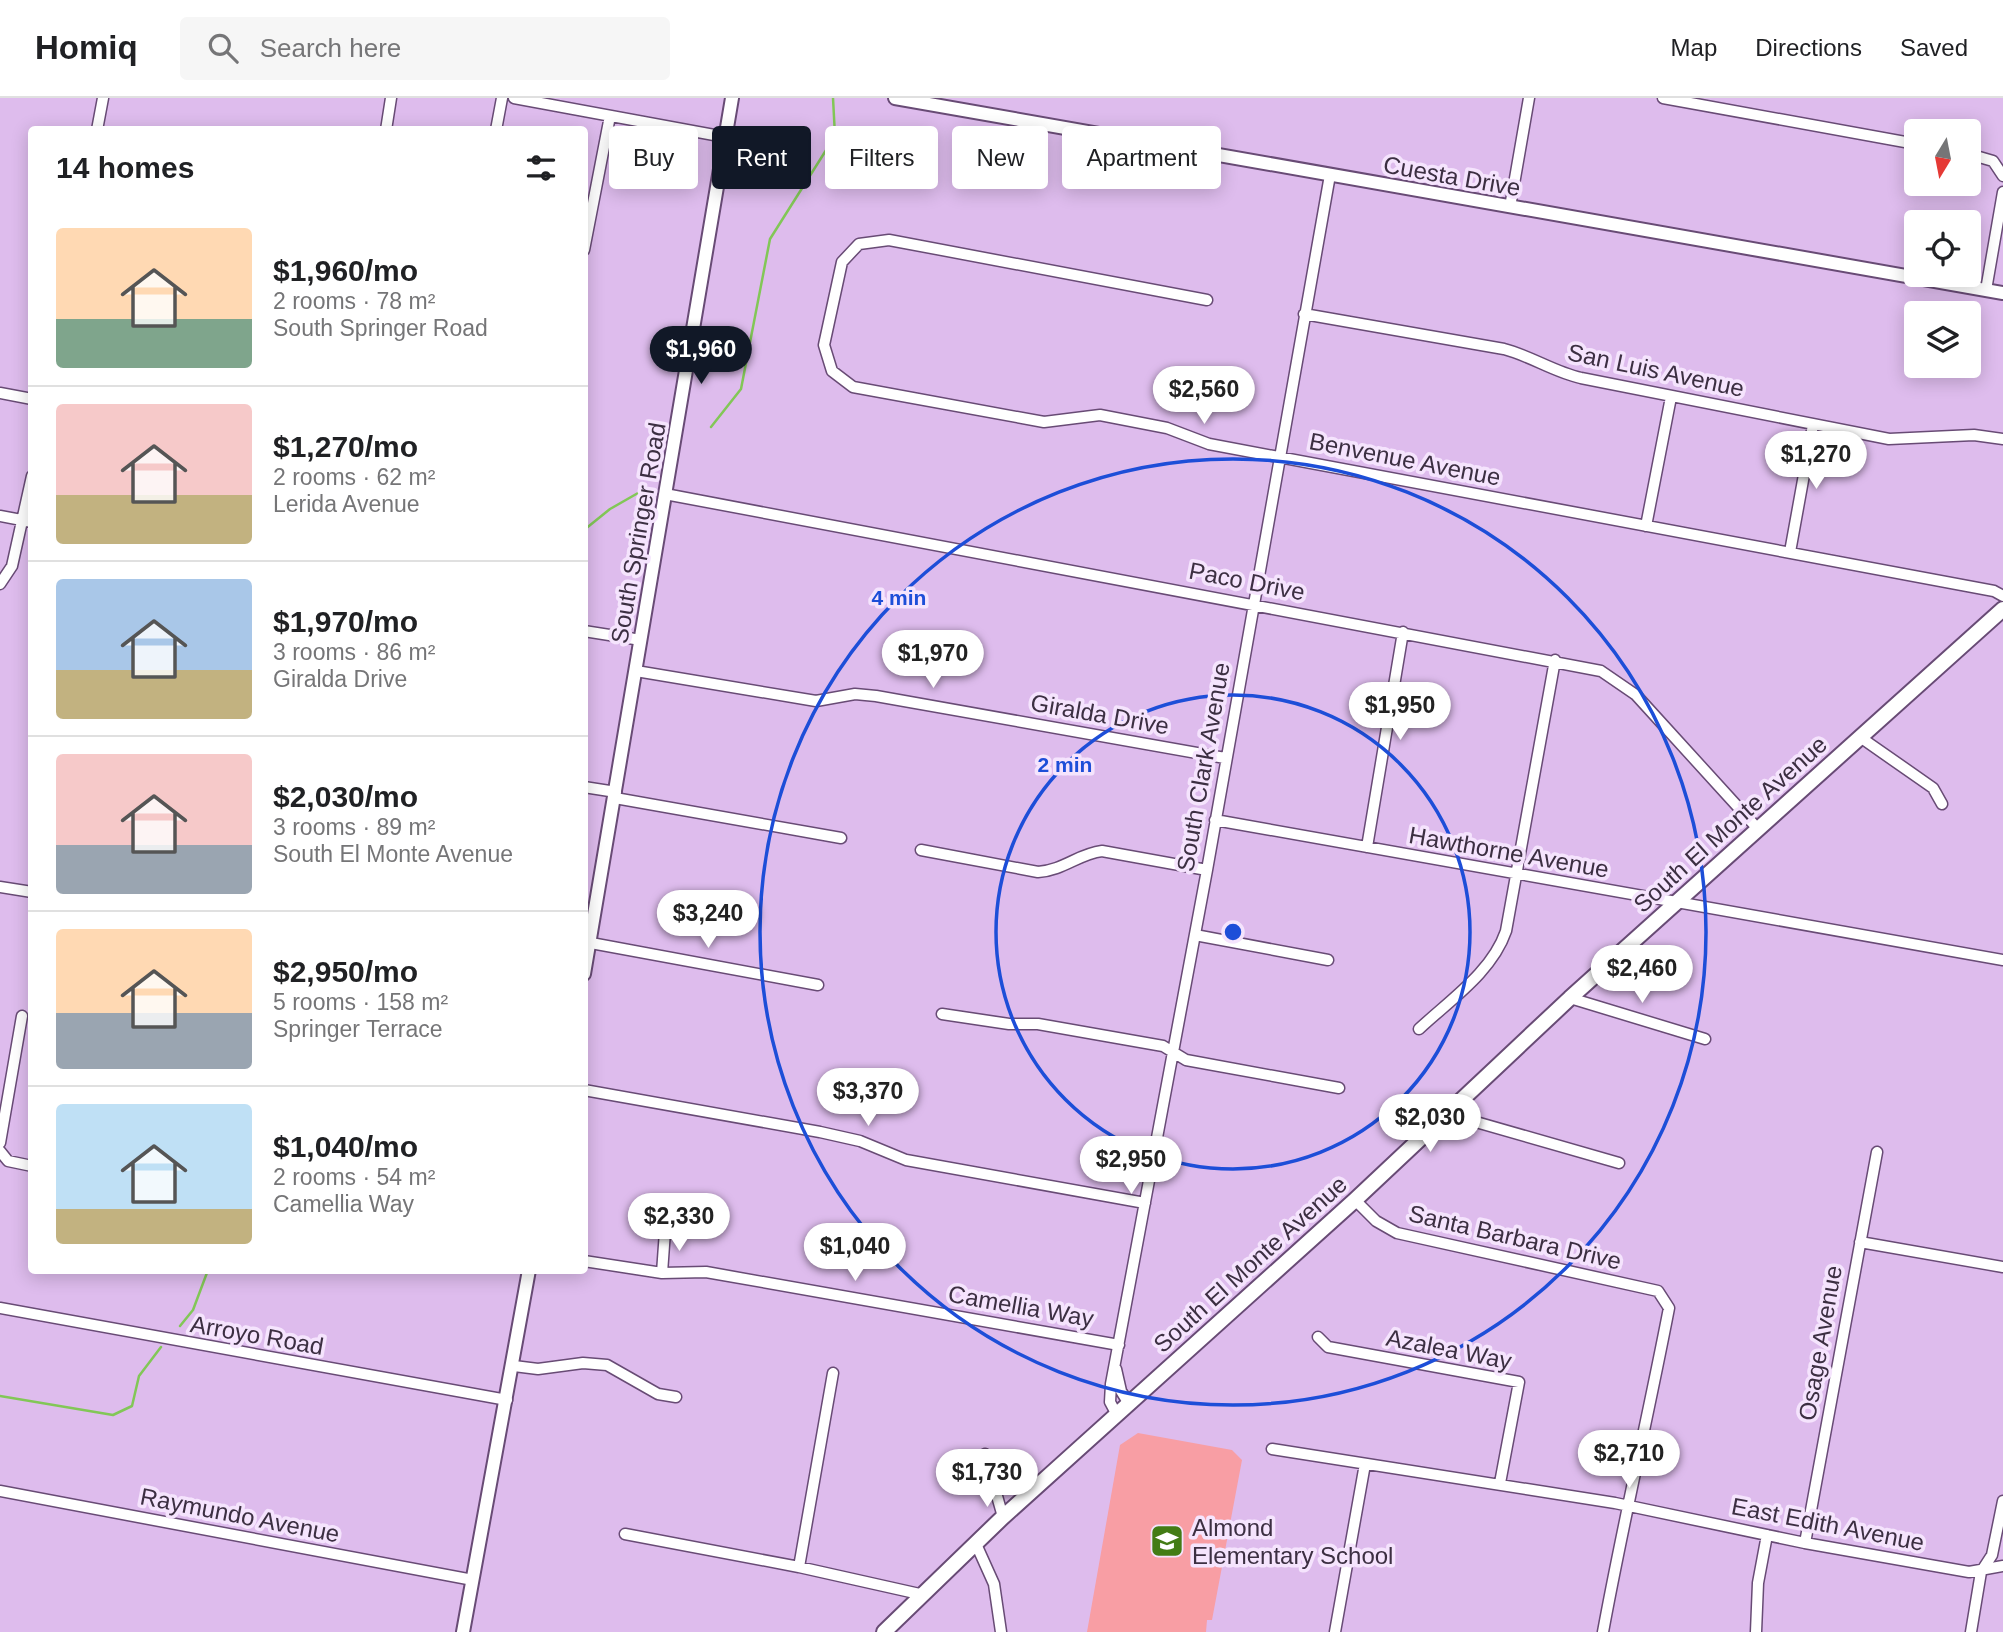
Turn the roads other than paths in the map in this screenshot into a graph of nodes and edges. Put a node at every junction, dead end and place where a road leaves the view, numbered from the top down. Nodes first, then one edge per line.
1 (103, 98) edge
2 (391, 98) edge
3 (502, 98) edge
4 (514, 98) edge
5 (732, 98) edge
6 (895, 98) edge
7 (1529, 98) edge
8 (1664, 98) edge
9 (610, 116) junction
10 (98, 126) edge
11 (387, 126) edge
12 (497, 126) edge
13 (727, 126) edge
14 (712, 135) edge
15 (1904, 142) edge
16 (1981, 158) edge
17 (1329, 175) junction
18 (2003, 176) edge
19 (716, 189) edge
20 (2003, 192) edge
21 (1510, 207) junction
22 (588, 229) edge
23 (1986, 290) junction
24 (2003, 293) edge
25 (1207, 300) dead end
26 (1304, 314) junction
27 (0, 394) edge
28 (1671, 397) junction
29 (28, 399) edge
30 (1813, 425) junction
31 (2003, 439) edge
32 (1278, 457) junction
33 (665, 494) junction
34 (0, 516) edge
35 (28, 521) edge
36 (1646, 526) junction
37 (1790, 552) junction
38 (0, 584) edge
39 (2003, 596) edge
40 (1253, 604) junction
41 (2003, 609) edge
42 (588, 632) edge
43 (1403, 632) junction
44 (641, 640) junction
45 (1555, 660) junction
46 (636, 671) junction
47 (1860, 737) junction
48 (1225, 758) junction
49 (588, 788) edge
50 (616, 795) junction
51 (1942, 804) dead end
52 (1215, 820) junction
53 (1758, 829) junction
54 (841, 838) dead end
55 (1367, 847) junction
56 (921, 850) dead end
57 (1207, 870) junction
58 (1516, 875) junction
59 (0, 887) edge
60 (28, 891) edge
61 (1678, 902) junction
62 (1195, 935) junction
63 (589, 947) edge
64 (1328, 960) dead end
65 (2003, 960) edge
66 (818, 985) dead end
67 (1570, 998) junction
68 (942, 1014) dead end
69 (22, 1016) dead end
70 (1419, 1029) dead end
71 (1705, 1039) dead end
72 (1174, 1052) junction
73 (1339, 1088) dead end
74 (588, 1091) edge
75 (1448, 1114) junction
76 (0, 1143) edge
77 (0, 1151) edge
78 (1877, 1152) dead end
79 (1619, 1163) dead end
80 (28, 1165) edge
81 (1355, 1200) junction
82 (1145, 1203) junction
83 (665, 1231) dead end
84 (1860, 1242) junction
85 (588, 1262) edge
86 (2003, 1268) edge
87 (662, 1273) junction
88 (528, 1274) edge
89 (0, 1308) edge
90 (1318, 1337) dead end
91 (1119, 1345) junction
92 (514, 1366) junction
93 (1115, 1366) junction
94 (833, 1373) dead end
95 (676, 1397) dead end
96 (507, 1400) junction
97 (1129, 1404) junction
98 (1117, 1415) junction
99 (1272, 1449) dead end
100 (985, 1454) dead end
101 (1365, 1464) junction
102 (1500, 1483) junction
103 (0, 1491) edge
104 (2003, 1501) edge
105 (1626, 1505) junction
106 (1003, 1517) junction
107 (625, 1534) dead end
108 (1767, 1535) junction
109 (1805, 1543) junction
110 (976, 1544) junction
111 (2003, 1566) edge
112 (799, 1567) junction
113 (1981, 1572) junction
114 (473, 1580) junction
115 (924, 1594) junction
116 (463, 1632) edge
117 (884, 1632) edge
118 (1001, 1632) edge
119 (1335, 1632) edge
120 (1603, 1632) edge
121 (1756, 1632) edge
122 (1971, 1632) edge

1 - 10 street
2 - 11 street
3 - 12 street
4 - 9 street
5 - 13 street, South Springer Road
6 - 17 street, Cuesta Drive
7 - 21 street
8 - 15 street
9 - 14 street
9 - 22 street
16 - 18 street
17 - 21 street, Cuesta Drive
17 - 26 street, South Clark Avenue
19 - 33 street, South Springer Road
20 - 23 street
21 - 23 street, Cuesta Drive
23 - 24 street, Cuesta Drive
25 - 32 street, Benvenue Avenue
26 - 28 street, San Luis Avenue
26 - 32 street, South Clark Avenue
27 - 29 street
28 - 30 street, San Luis Avenue
28 - 36 street
30 - 31 street, San Luis Avenue
30 - 37 street
32 - 36 street, Benvenue Avenue
32 - 40 street, South Clark Avenue
33 - 40 street, Paco Drive
33 - 44 street, South Springer Road
34 - 35 street
35 - 38 street
36 - 37 street, Benvenue Avenue
37 - 39 street, Benvenue Avenue
40 - 43 street, Paco Drive
40 - 48 street, South Clark Avenue
41 - 47 main road, South El Monte Avenue
42 - 44 street
43 - 45 street, Paco Drive
43 - 55 street
44 - 46 street, South Springer Road
45 - 53 street, Paco Drive
45 - 58 street
46 - 48 street, Giralda Drive
46 - 50 street, South Springer Road
47 - 51 street
47 - 53 main road, South El Monte Avenue
48 - 52 street, South Clark Avenue
49 - 50 street
50 - 54 street
50 - 63 street, South Springer Road
52 - 55 street, Hawthorne Avenue
52 - 57 street, South Clark Avenue
53 - 61 main road, South El Monte Avenue
55 - 58 street, Hawthorne Avenue
56 - 57 street
57 - 62 street, South Clark Avenue
58 - 61 street, Hawthorne Avenue
58 - 70 street
59 - 60 street
61 - 65 street, Hawthorne Avenue
61 - 67 main road, South El Monte Avenue
62 - 64 street
62 - 72 street, South Clark Avenue
63 - 66 street
67 - 71 street
67 - 75 main road, South El Monte Avenue
68 - 72 street
69 - 76 street
72 - 73 street
72 - 82 street, South Clark Avenue
74 - 82 street
75 - 79 street
75 - 81 main road, South El Monte Avenue
77 - 80 street
78 - 84 street, Osage Avenue
81 - 97 main road, South El Monte Avenue
81 - 105 street, Santa Barbara Drive
82 - 91 street, South Clark Avenue
83 - 87 street
84 - 86 street
84 - 109 street, Osage Avenue
85 - 87 street, Camellia Way
87 - 91 street, Camellia Way
88 - 92 street
89 - 96 street, Arroyo Road
90 - 102 street, Azalea Way
91 - 93 street, South Clark Avenue
92 - 95 street
92 - 96 street
93 - 97 street, South Clark Avenue
93 - 98 street, South Clark Avenue
94 - 112 street
96 - 114 street
97 - 98 main road, South El Monte Avenue
98 - 106 main road, South El Monte Avenue
99 - 101 street, East Edith Avenue
100 - 106 street
101 - 102 street, East Edith Avenue
101 - 119 street
102 - 105 street, East Edith Avenue
103 - 114 street, Raymundo Avenue
104 - 113 street
105 - 108 street, East Edith Avenue
105 - 120 street
106 - 110 main road, South El Monte Avenue
107 - 112 street
108 - 109 street, East Edith Avenue
108 - 121 street
109 - 113 street, East Edith Avenue
110 - 115 main road, South El Monte Avenue
110 - 118 street
111 - 113 street, East Edith Avenue
112 - 115 street
113 - 122 street
114 - 116 street
115 - 117 main road, South El Monte Avenue

